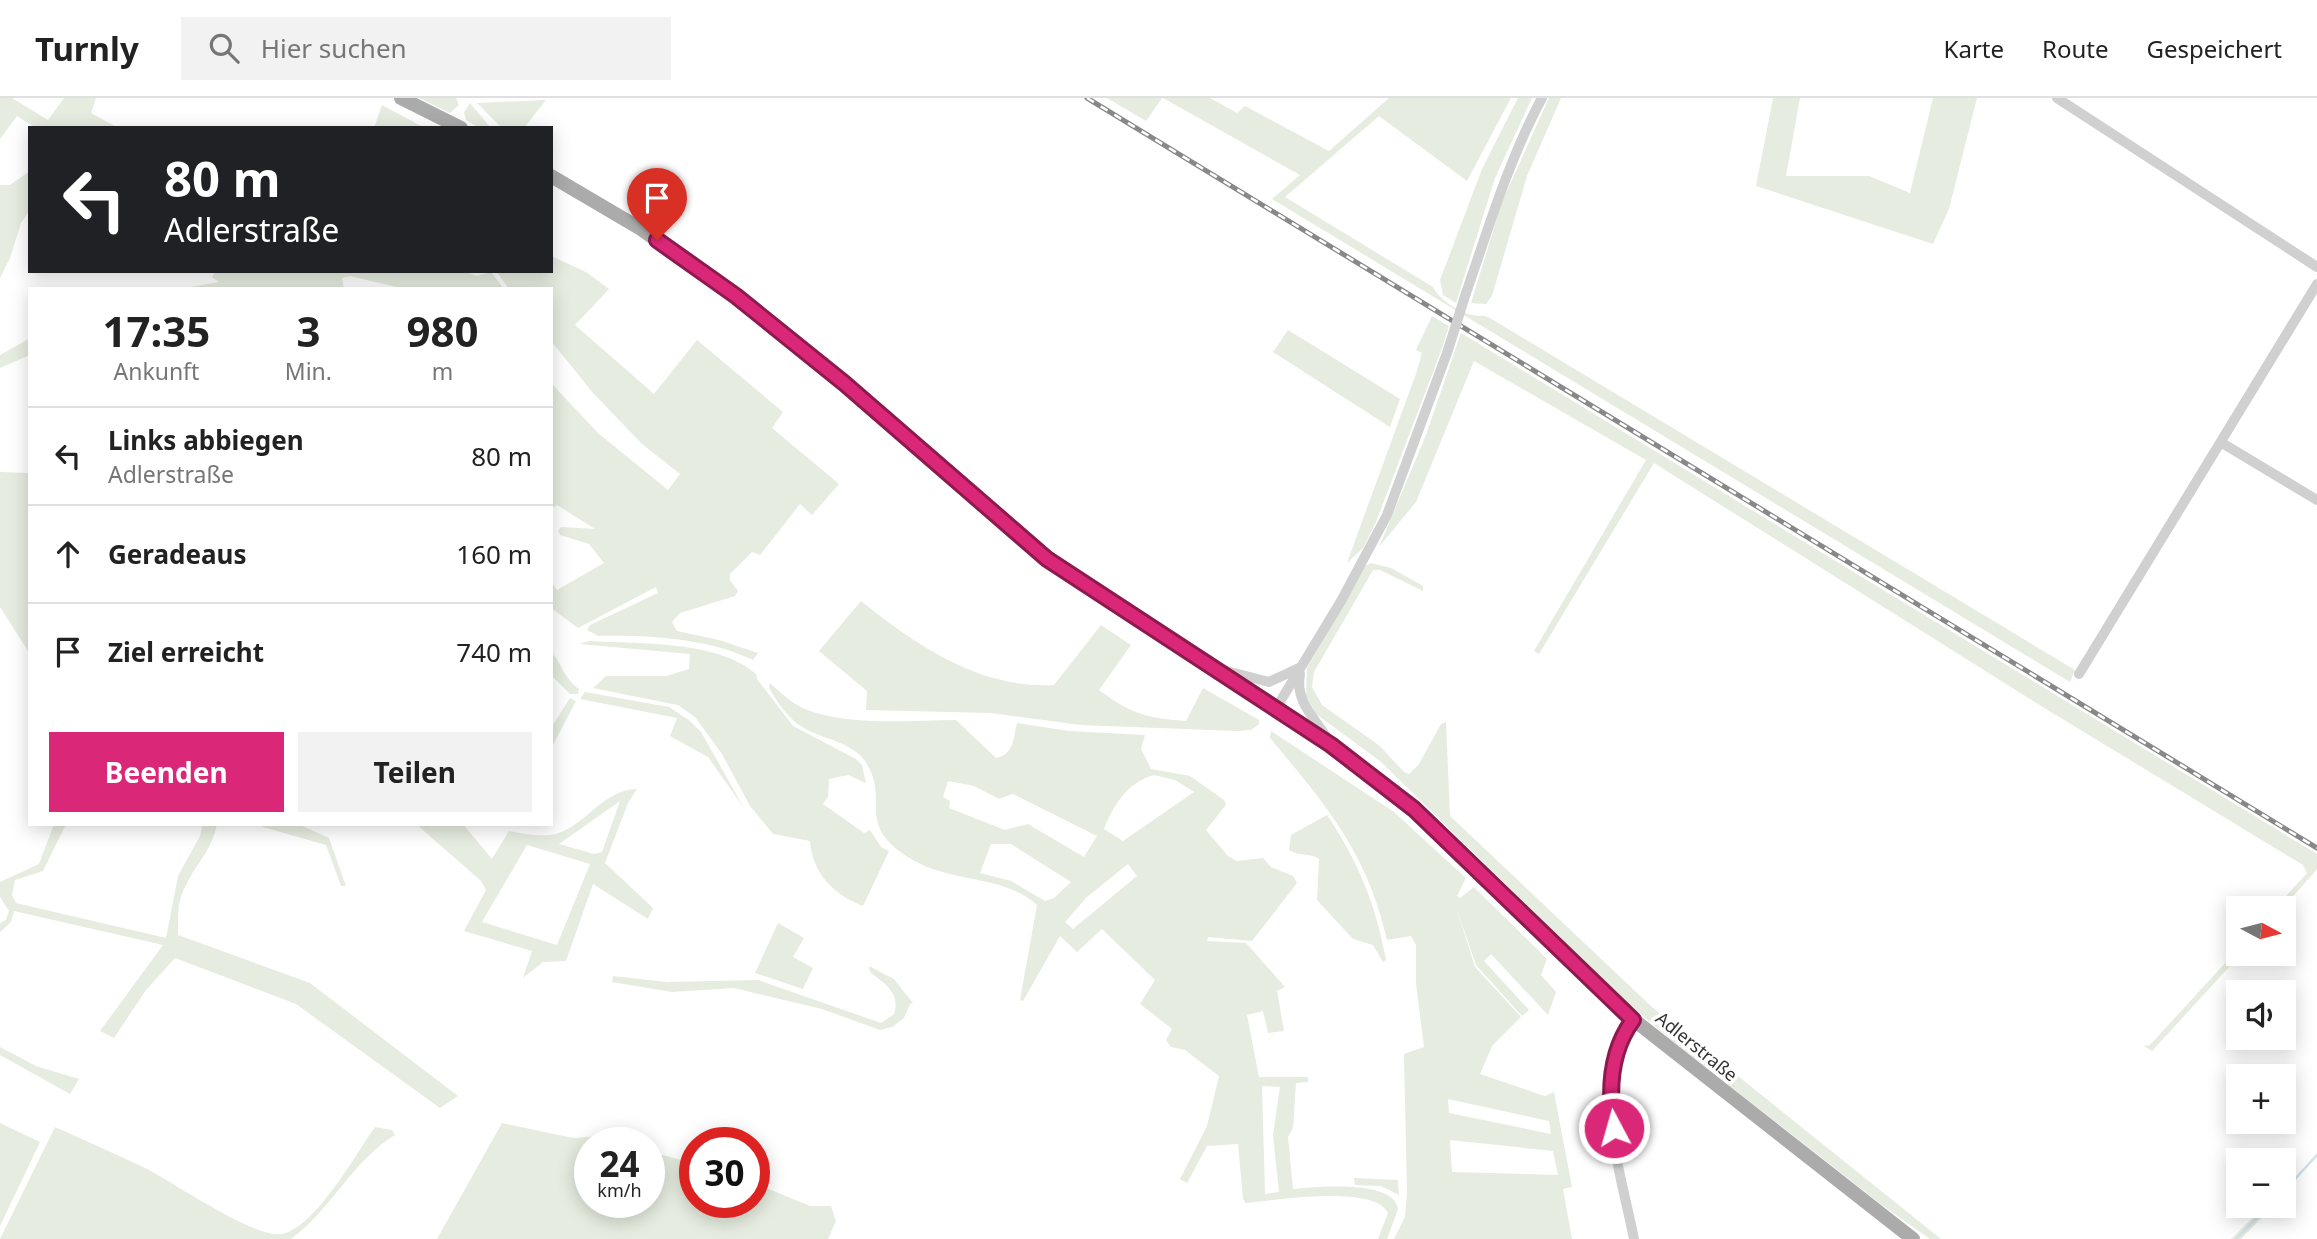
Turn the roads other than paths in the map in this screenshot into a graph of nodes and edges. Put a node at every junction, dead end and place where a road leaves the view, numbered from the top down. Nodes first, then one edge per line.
1 (401, 98) edge
2 (1542, 98) edge
3 (2057, 98) edge
4 (457, 126) edge
5 (553, 177) edge
6 (2317, 267) edge
7 (2317, 284) edge
8 (2222, 443) junction
9 (2317, 500) edge
10 (1301, 667) junction
11 (1214, 668) junction
12 (2079, 674) dead end
13 (1275, 710) junction
14 (1331, 745) junction
15 (1633, 1020) junction
16 (1634, 1239) edge
17 (1913, 1239) edge

1 - 4 main road
2 - 10 street, bridge
3 - 6 street
5 - 11 main road, Adlerstraße
7 - 8 street
8 - 9 street
8 - 12 street
10 - 11 street
10 - 13 street
10 - 14 street
11 - 13 main road, Adlerstraße
13 - 14 main road, Adlerstraße
14 - 15 main road, Adlerstraße
15 - 16 street
15 - 17 main road, Adlerstraße

